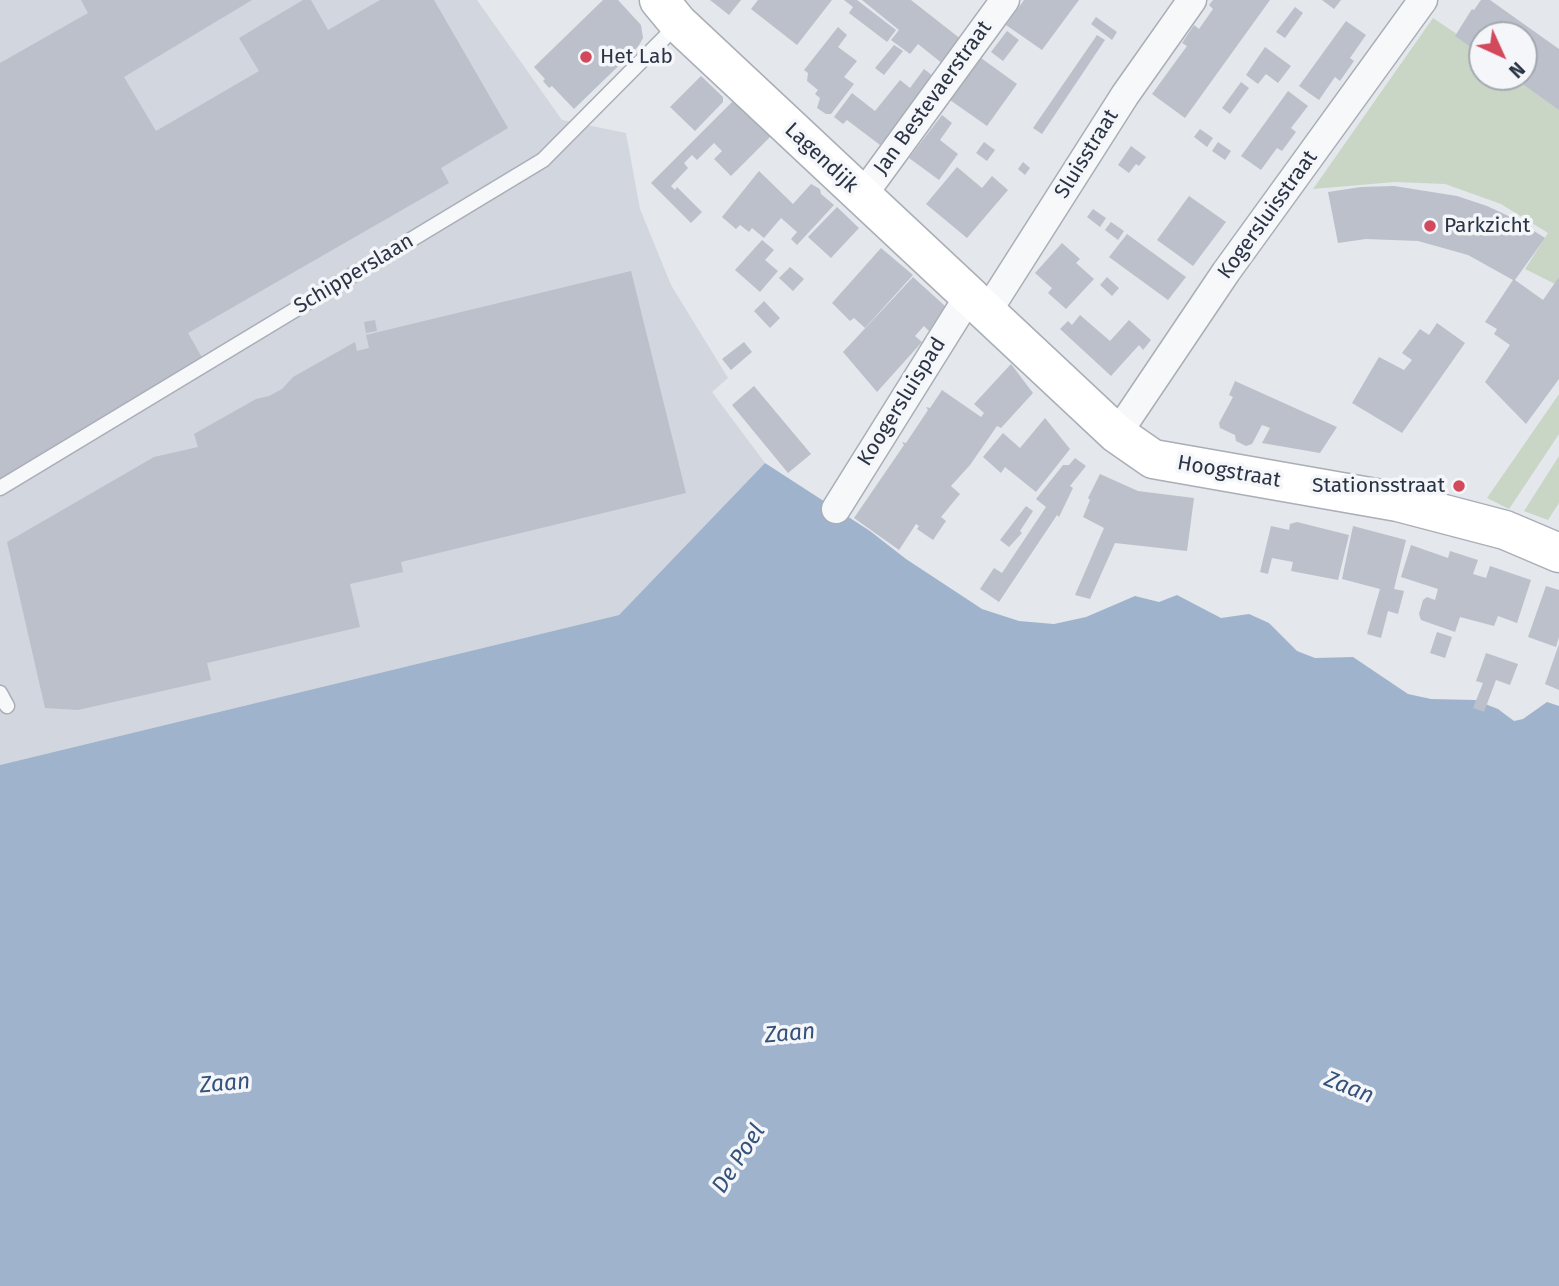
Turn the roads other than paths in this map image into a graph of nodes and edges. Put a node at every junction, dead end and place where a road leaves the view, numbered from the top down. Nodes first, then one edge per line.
1 (1005, 0) edge
2 (1192, 0) edge
3 (1423, 0) edge
4 (668, 12) edge
5 (862, 196) junction
6 (978, 304) junction
7 (1117, 434) junction
8 (0, 488) edge
9 (835, 509) dead end
10 (1559, 553) edge

1 - 5 street, Jan Bestevaerstraat
2 - 6 street, Sluisstraat
3 - 7 street, Kogersluisstraat
4 - 5 street, Lagendijk
4 - 8 lane, Schipperslaan
5 - 6 street, Lagendijk
6 - 7 street, Hoogstraat
6 - 9 street, Koogersluispad
7 - 10 street, Hoogstraat

